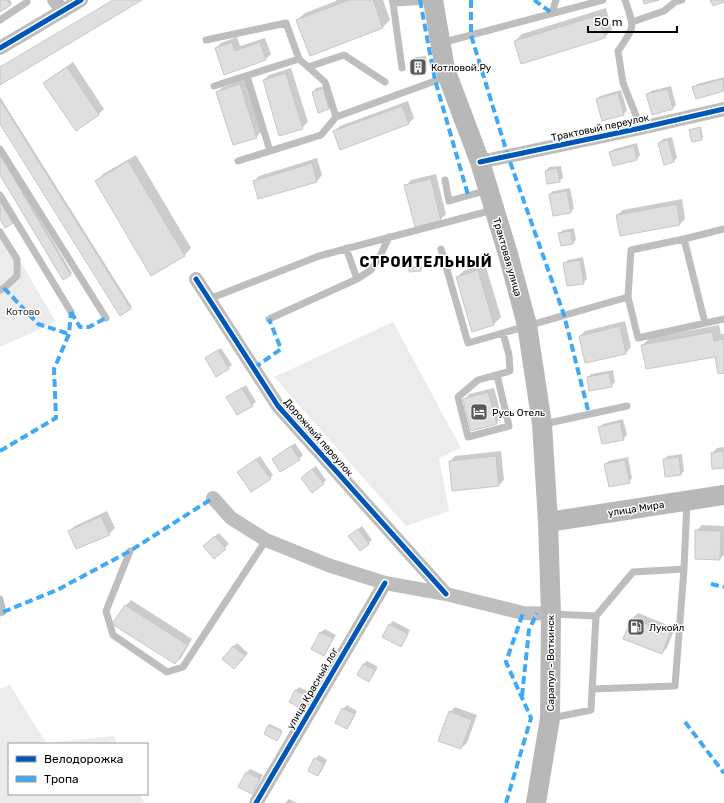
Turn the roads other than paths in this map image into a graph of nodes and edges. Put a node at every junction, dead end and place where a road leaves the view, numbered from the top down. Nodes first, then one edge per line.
1 (81, 0) edge
2 (556, 0) edge
3 (603, 0) edge
4 (625, 0) edge
5 (682, 0) edge
6 (28, 1) edge
7 (433, 1) edge
8 (392, 2) edge
9 (58, 5) edge
10 (552, 13) junction
11 (0, 20) edge
12 (632, 22) junction
13 (206, 40) dead end
14 (441, 43) junction
15 (0, 48) edge
16 (299, 59) junction
17 (308, 67) junction
18 (402, 68) dead end
19 (247, 76) junction
20 (448, 76) junction
21 (385, 82) dead end
22 (214, 86) dead end
23 (724, 109) edge
24 (336, 117) junction
25 (641, 128) junction
26 (0, 149) edge
27 (270, 151) junction
28 (238, 161) dead end
29 (480, 162) junction
30 (445, 180) dead end
31 (489, 190) junction
32 (0, 195) edge
33 (494, 210) junction
34 (724, 230) edge
35 (0, 232) edge
36 (389, 237) junction
37 (684, 239) junction
38 (346, 248) junction
39 (441, 249) dead end
40 (196, 279) dead end
41 (357, 279) junction
42 (0, 290) edge
43 (628, 297) junction
44 (209, 299) junction
45 (71, 312) dead end
46 (106, 318) dead end
47 (269, 319) dead end
48 (724, 319) edge
49 (705, 323) junction
50 (527, 325) junction
51 (503, 332) junction
52 (497, 375) junction
53 (627, 406) dead end
54 (542, 424) junction
55 (724, 495) edge
56 (213, 498) dead end
57 (687, 500) junction
58 (548, 522) junction
59 (266, 540) junction
60 (130, 551) dead end
61 (684, 569) junction
62 (384, 583) junction
63 (446, 594) junction
64 (0, 599) edge
65 (0, 613) edge
66 (551, 614) junction
67 (596, 616) junction
68 (592, 689) junction
69 (550, 718) junction
70 (256, 803) edge
71 (536, 803) edge

1 - 9 street
2 - 10 lane
3 - 10 lane
4 - 12 lane
5 - 12 lane
6 - 11 lane
7 - 8 lane
7 - 14 main road, Трактовая улица
8 - 18 lane
9 - 15 street
10 - 14 lane
12 - 25 lane
13 - 16 lane
14 - 20 main road, Трактовая улица
16 - 17 lane
16 - 19 lane
17 - 21 lane
17 - 24 lane
19 - 22 lane
19 - 27 lane
20 - 24 lane
20 - 29 main road, Трактовая улица
23 - 25 street, Трактовый переулок
24 - 27 lane
25 - 29 street, Трактовый переулок
26 - 46 lane
27 - 28 lane
29 - 31 main road, Трактовая улица
30 - 31 lane
31 - 33 main road, Трактовая улица
32 - 45 lane
33 - 36 lane
33 - 50 main road, Трактовая улица
34 - 37 lane
35 - 42 lane
36 - 38 lane
36 - 41 lane
37 - 43 lane
37 - 49 lane
38 - 41 lane
38 - 44 lane
39 - 51 lane
40 - 44 street, Дорожный переулок
41 - 47 lane
43 - 49 lane
43 - 50 lane
44 - 63 street, Дорожный переулок
48 - 49 lane
50 - 51 lane
50 - 54 main road, Трактовая улица
51 - 52 lane
52 - 52 lane
53 - 54 lane
54 - 58 main road, Трактовая улица
55 - 57 main road, улица Мира
56 - 59 street
57 - 58 main road, улица Мира
57 - 61 lane
58 - 66 main road, Сарапул - Воткинск
59 - 60 lane
59 - 62 street
61 - 67 lane
61 - 68 lane
62 - 63 street
62 - 70 street, улица Красный лог
63 - 66 street
64 - 65 lane
66 - 67 lane
66 - 69 main road, Сарапул - Воткинск
67 - 68 lane
68 - 69 lane
69 - 71 main road, Сарапул - Воткинск

